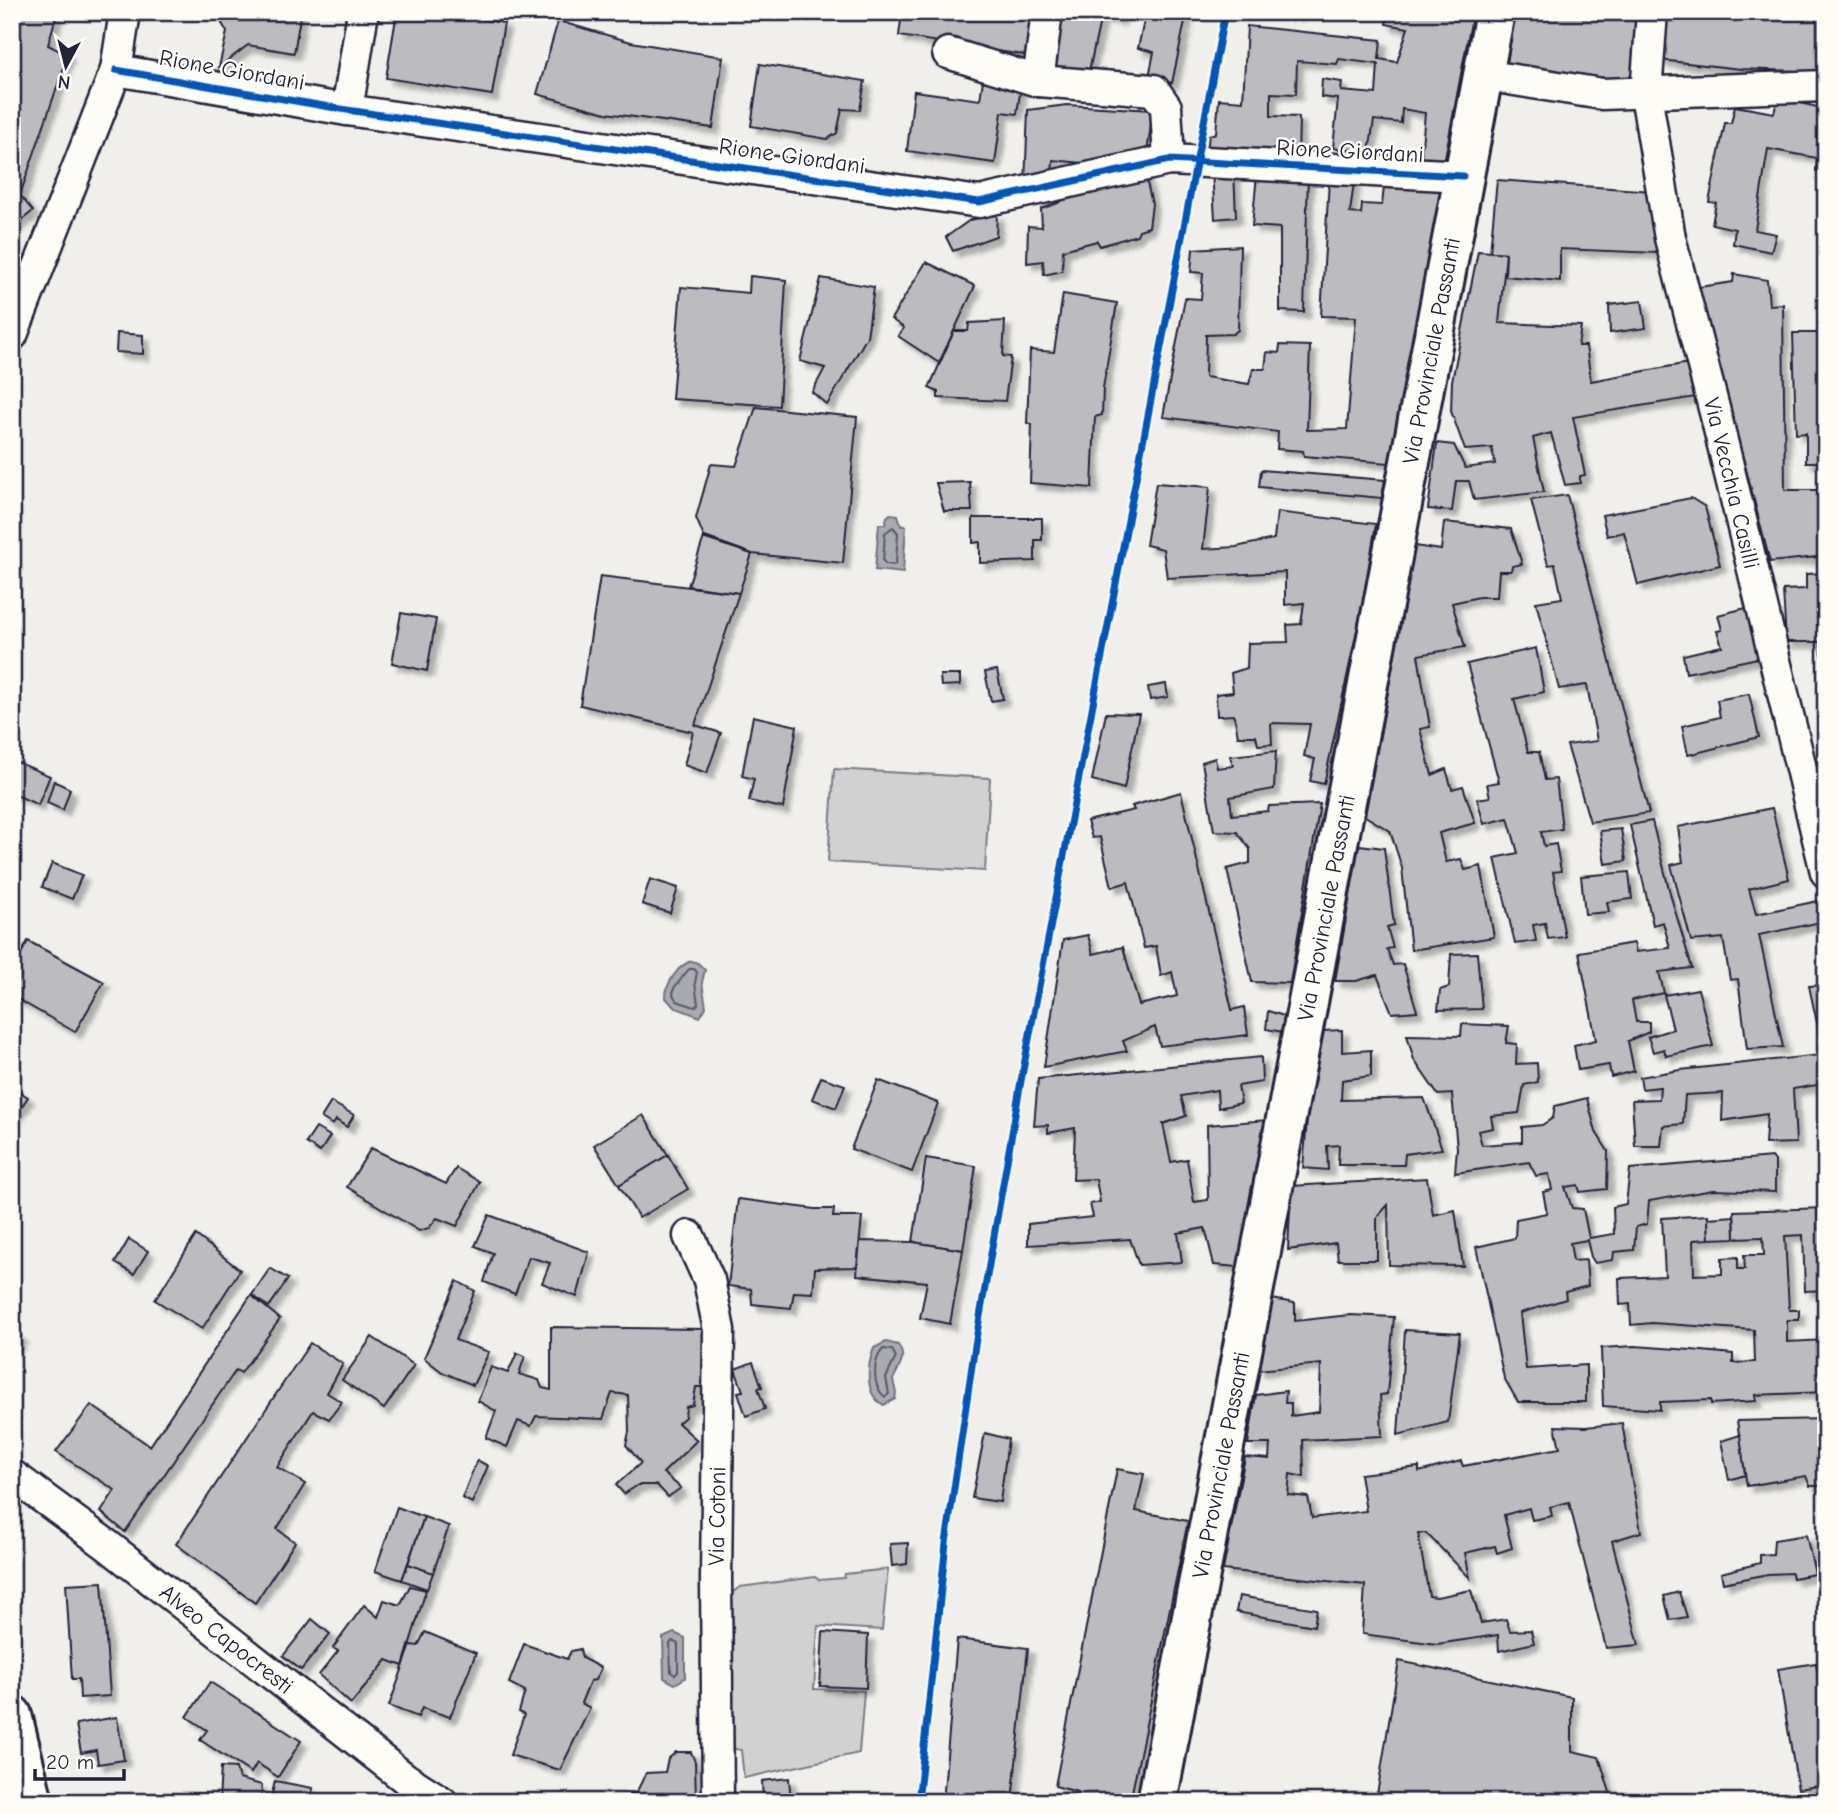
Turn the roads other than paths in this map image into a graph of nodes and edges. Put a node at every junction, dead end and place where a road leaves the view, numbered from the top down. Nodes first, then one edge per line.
1 (125, 12) edge
2 (363, 12) edge
3 (1047, 12) edge
4 (1495, 12) edge
5 (1652, 12) edge
6 (948, 53) dead end
7 (116, 70) junction
8 (1483, 75) junction
9 (1038, 81) junction
10 (1826, 86) edge
11 (1646, 94) junction
12 (347, 110) junction
13 (1169, 160) junction
14 (1463, 176) junction
15 (12, 335) edge
16 (1826, 872) edge
17 (689, 1236) dead end
18 (12, 1475) edge
19 (12, 1715) edge
20 (33, 1802) edge
21 (442, 1802) edge
22 (718, 1802) edge
23 (1157, 1802) edge

1 - 7 street
2 - 12 street
3 - 9 street
4 - 8 main road, Via Provinciale Passanti
5 - 11 street, Via Vecchia Casilli
6 - 9 street
7 - 12 street, Rione Giordani
7 - 15 street
8 - 11 street
8 - 14 main road, Via Provinciale Passanti
9 - 13 street
10 - 11 street
11 - 16 street, Via Vecchia Casilli
12 - 13 street, Rione Giordani
13 - 14 street, Rione Giordani
14 - 23 main road, Via Provinciale Passanti
17 - 22 street, Via Cotoni
18 - 21 street, Alveo Capocresti
19 - 20 main road

